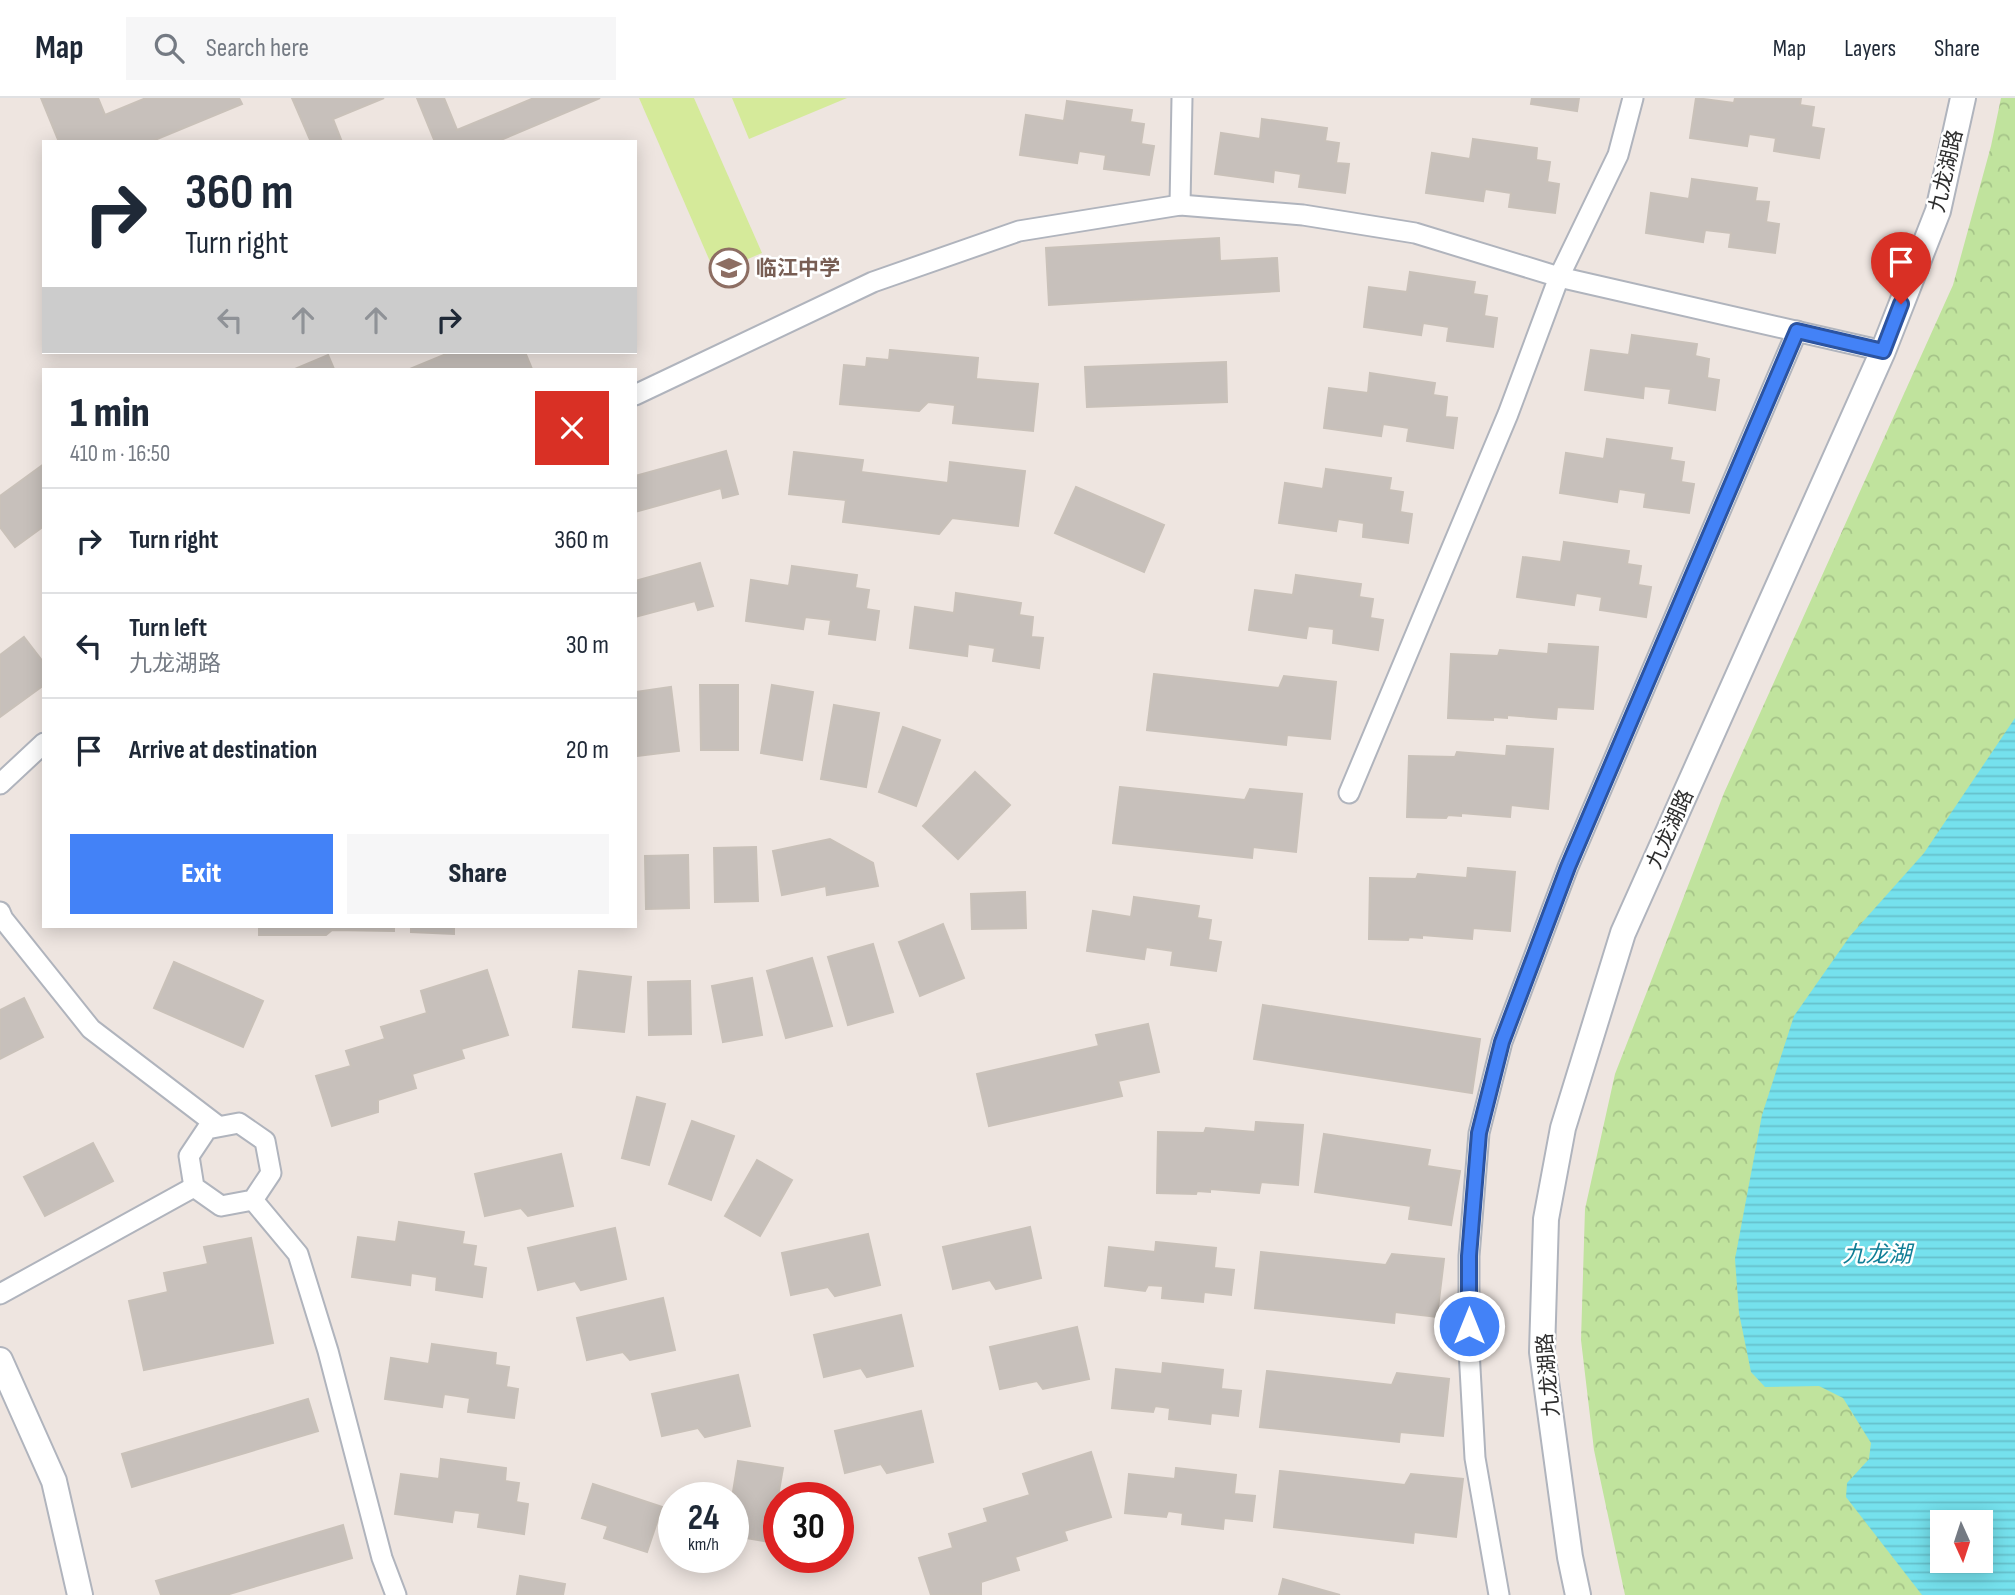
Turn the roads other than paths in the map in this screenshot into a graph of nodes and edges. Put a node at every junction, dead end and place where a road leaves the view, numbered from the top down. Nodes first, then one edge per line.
1 (1182, 98) edge
2 (1633, 98) edge
3 (1963, 98) edge
4 (1180, 205) junction
5 (1559, 277) junction
6 (1797, 331) junction
7 (1883, 351) junction
8 (637, 394) edge
9 (42, 745) edge
10 (0, 784) edge
11 (1349, 793) dead end
12 (0, 912) edge
13 (218, 1126) junction
14 (194, 1187) junction
15 (253, 1200) junction
16 (0, 1294) edge
17 (0, 1360) edge
18 (80, 1595) edge
19 (396, 1595) edge
20 (1499, 1595) edge
21 (1578, 1595) edge

1 - 4 street
2 - 5 street
3 - 7 street, 九龙湖路
4 - 5 street
4 - 8 street
5 - 6 street
5 - 11 street
6 - 7 street
6 - 20 street
7 - 21 street, 九龙湖路
9 - 10 street
12 - 13 street
13 - 14 street
13 - 15 street
14 - 15 street
14 - 16 street
15 - 19 street
17 - 18 street

